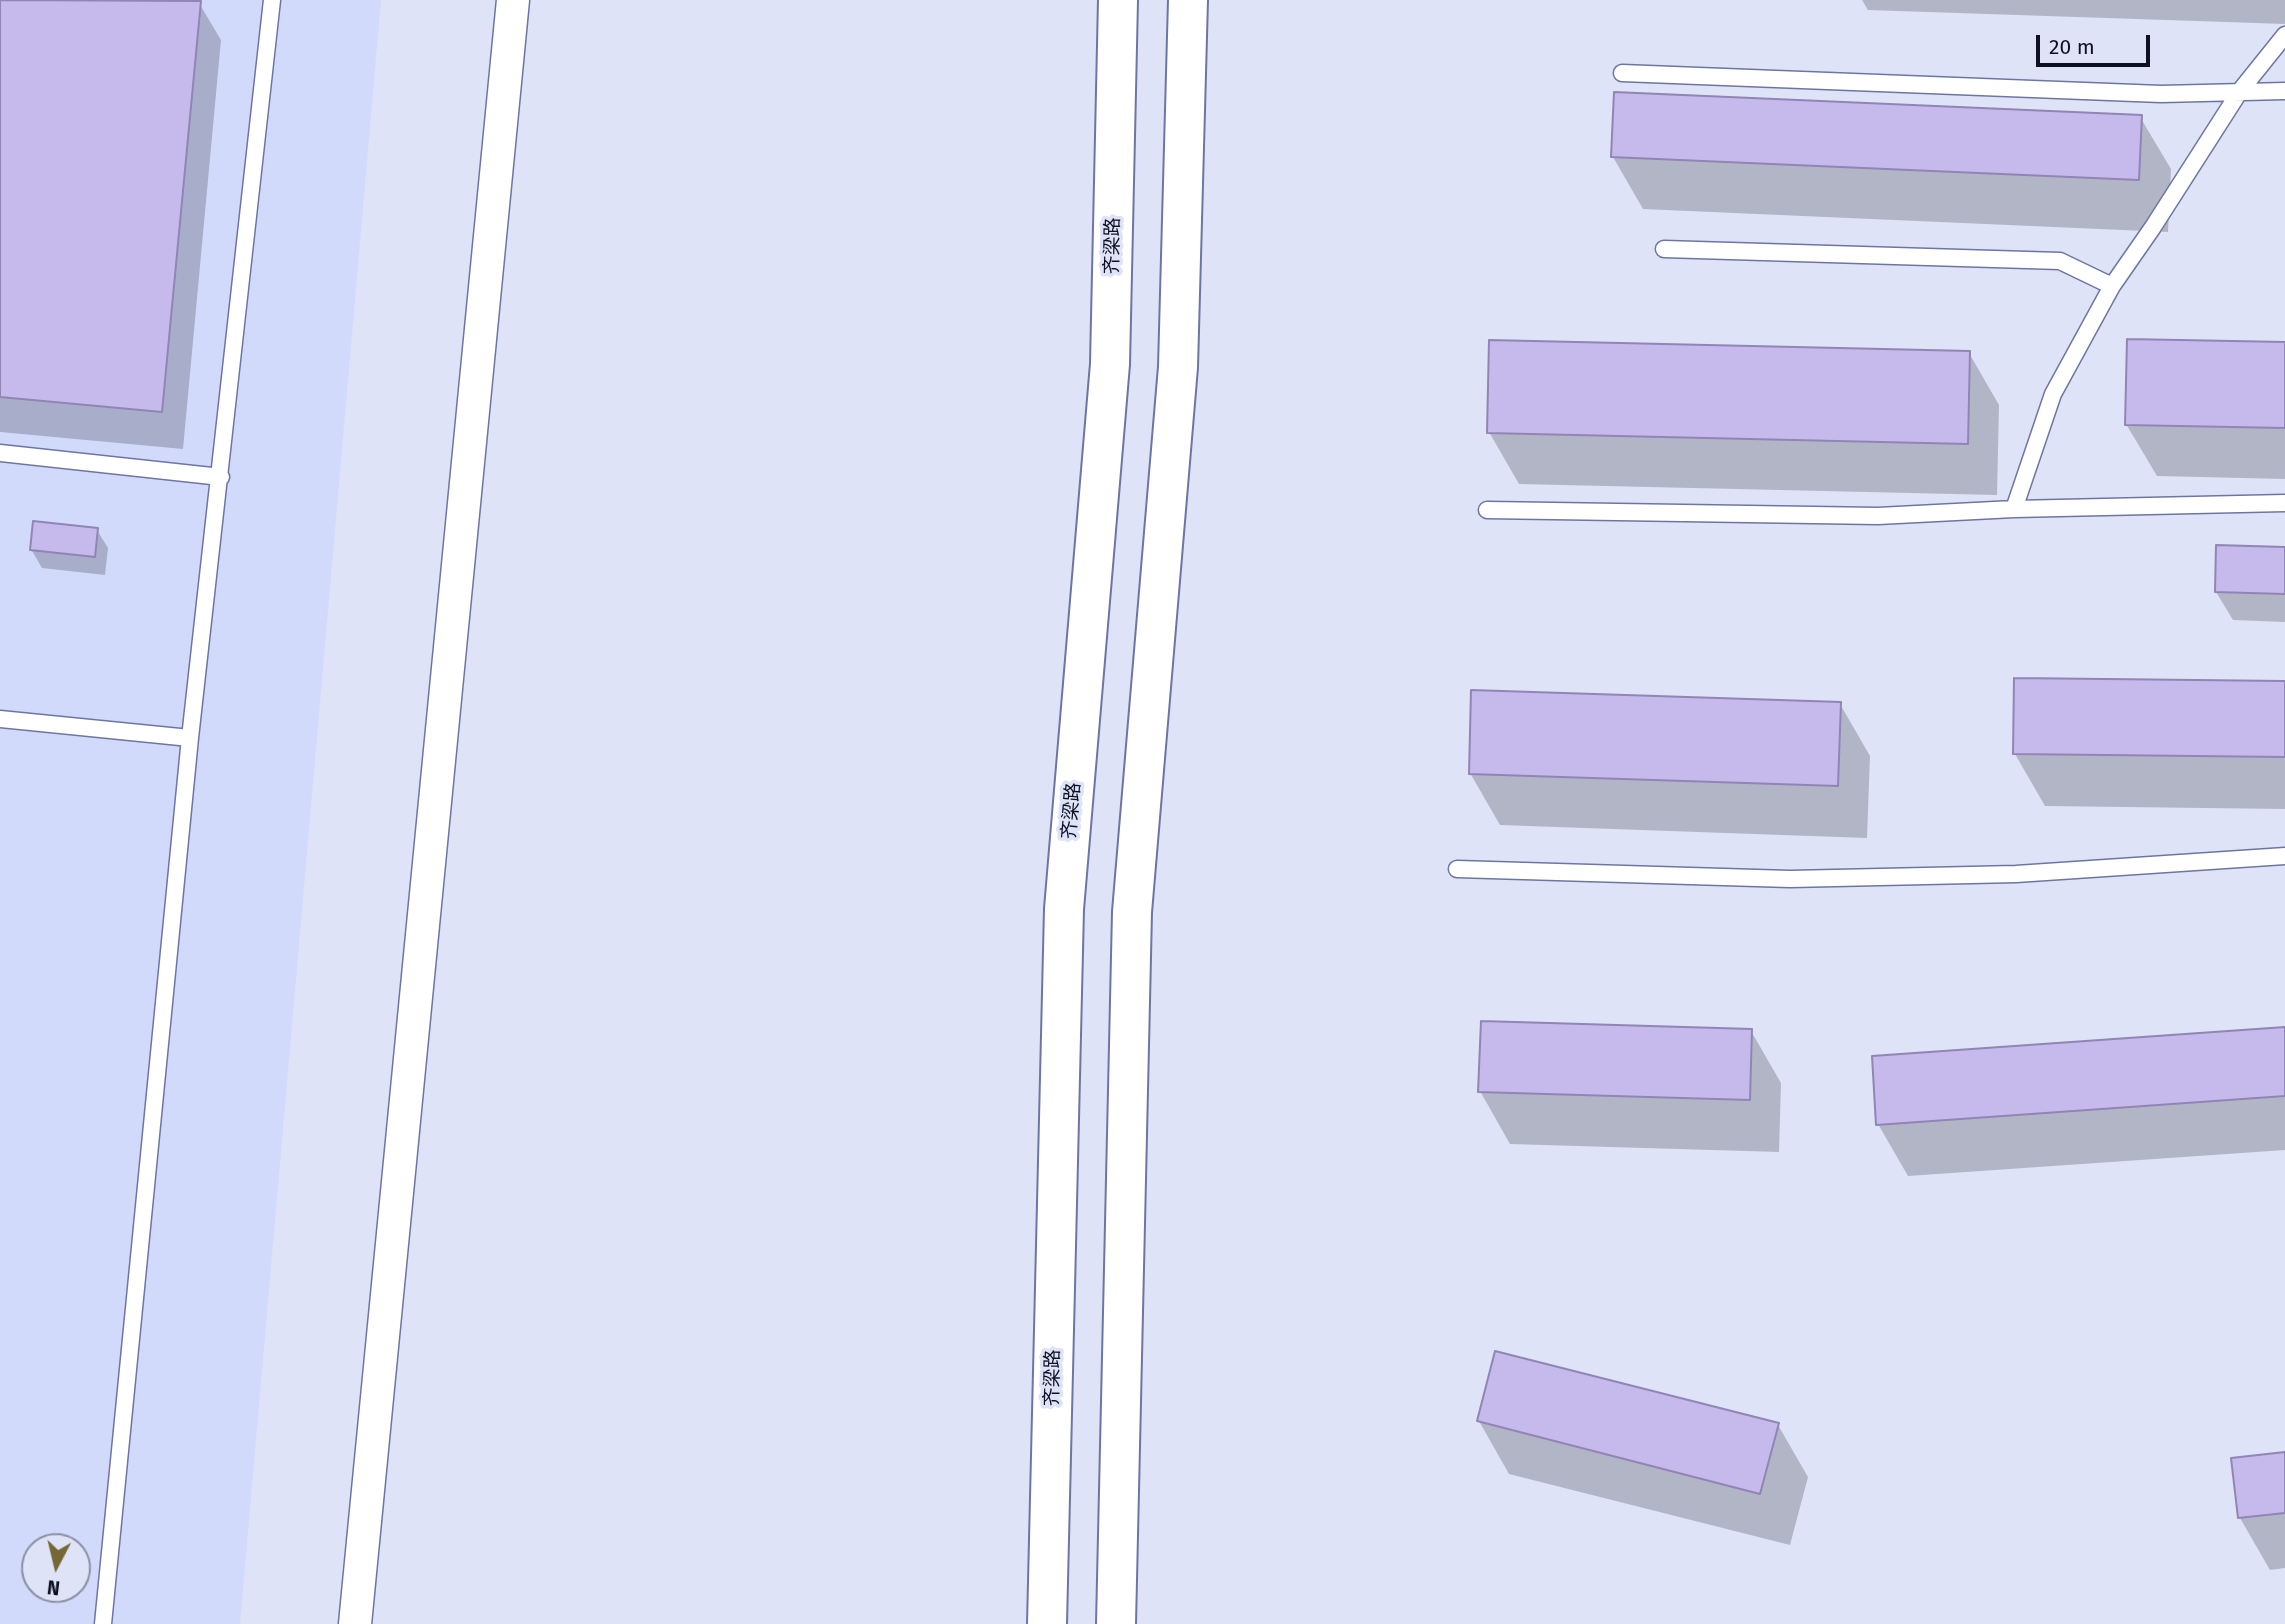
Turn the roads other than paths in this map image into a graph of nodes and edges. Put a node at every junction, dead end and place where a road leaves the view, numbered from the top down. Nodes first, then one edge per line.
1 (272, 0) edge
2 (513, 0) edge
3 (1118, 0) edge
4 (1188, 0) edge
5 (2285, 35) edge
6 (1622, 73) dead end
7 (2240, 91) junction
8 (2285, 91) edge
9 (1664, 249) dead end
10 (2112, 286) junction
11 (0, 453) edge
12 (220, 477) junction
13 (2285, 503) edge
14 (2014, 509) junction
15 (1487, 510) dead end
16 (0, 719) edge
17 (190, 738) junction
18 (2285, 856) edge
19 (1457, 869) dead end
20 (103, 1624) edge
21 (355, 1624) edge
22 (1047, 1624) edge
23 (1116, 1624) edge

1 - 12 lane
2 - 21 street
3 - 22 main road, 齐梁路
4 - 23 main road
5 - 7 lane
6 - 7 lane
7 - 8 lane
7 - 10 lane
9 - 10 lane
10 - 14 lane
11 - 12 lane
12 - 17 lane
13 - 14 lane
14 - 15 lane
16 - 17 lane
17 - 20 lane
18 - 19 lane

